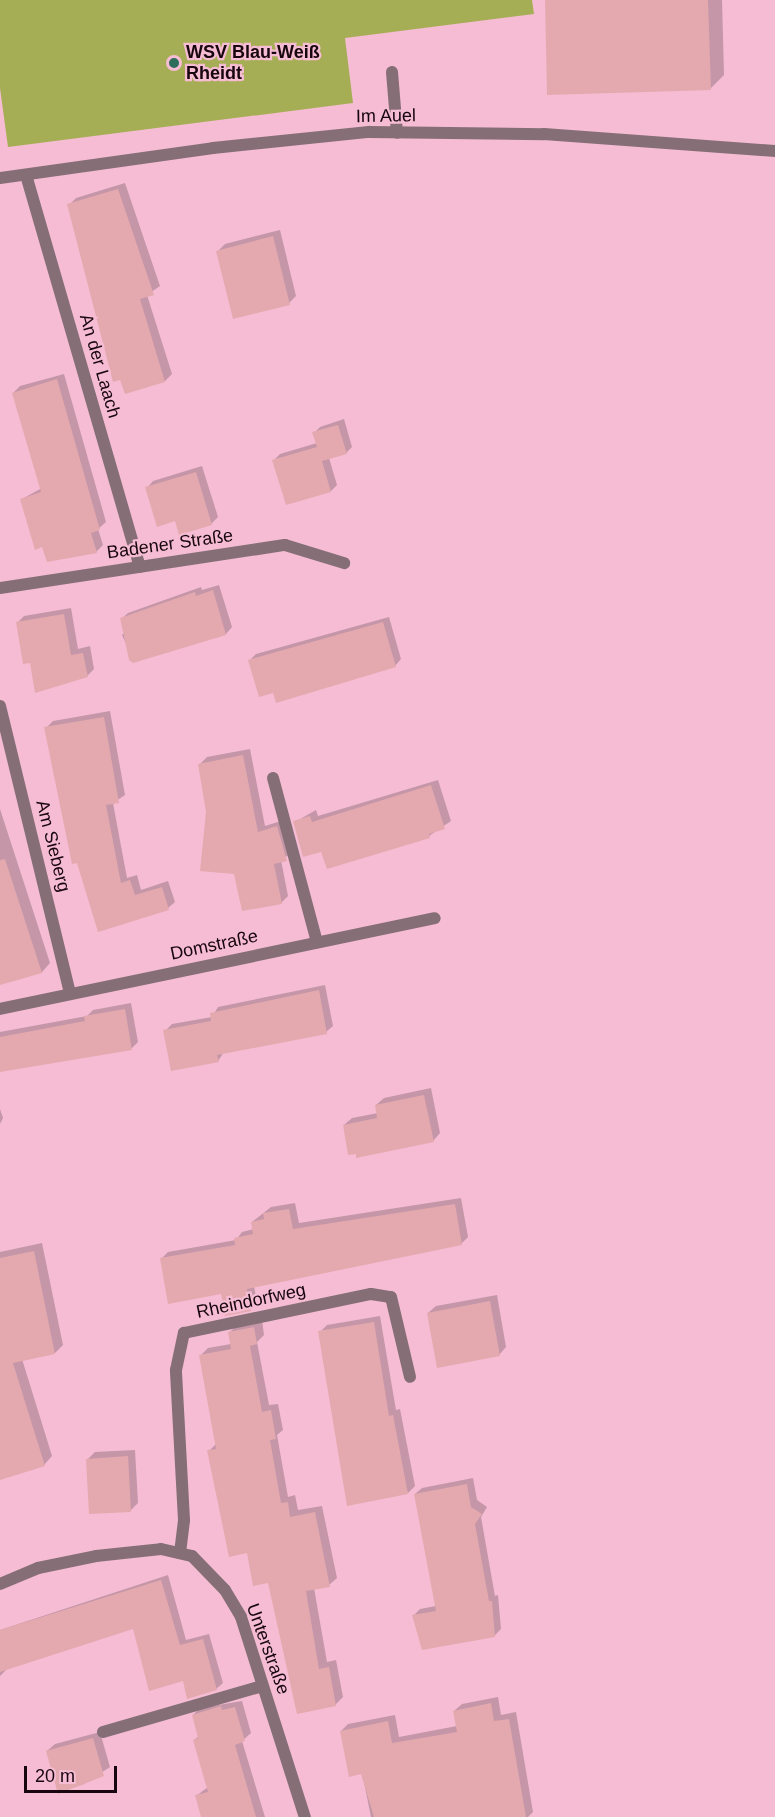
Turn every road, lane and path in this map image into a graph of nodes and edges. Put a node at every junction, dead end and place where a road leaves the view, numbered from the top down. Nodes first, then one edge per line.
1 (392, 72) dead end
2 (397, 132) junction
3 (775, 151) edge
4 (26, 175) junction
5 (0, 178) edge
6 (344, 563) dead end
7 (140, 567) junction
8 (0, 588) edge
9 (0, 706) edge
10 (273, 778) dead end
11 (435, 918) dead end
12 (317, 942) junction
13 (70, 993) junction
14 (0, 1009) edge
15 (410, 1377) dead end
16 (180, 1553) junction
17 (0, 1584) edge
18 (262, 1686) junction
19 (103, 1732) dead end
20 (304, 1817) edge

1 - 2 street
2 - 3 street, Im Auel
2 - 4 street, Im Auel
4 - 5 street, Im Auel
4 - 7 street, An der Laach
6 - 7 street, Badener Straße
7 - 8 street, Badener Straße
9 - 13 street, Am Sieberg
10 - 12 street
11 - 12 street, Domstraße
12 - 13 street, Domstraße
13 - 14 street, Domstraße
15 - 16 street, Rheindorfweg
16 - 17 street, Unterstraße
16 - 18 street, Unterstraße
18 - 19 street
18 - 20 street, Unterstraße

